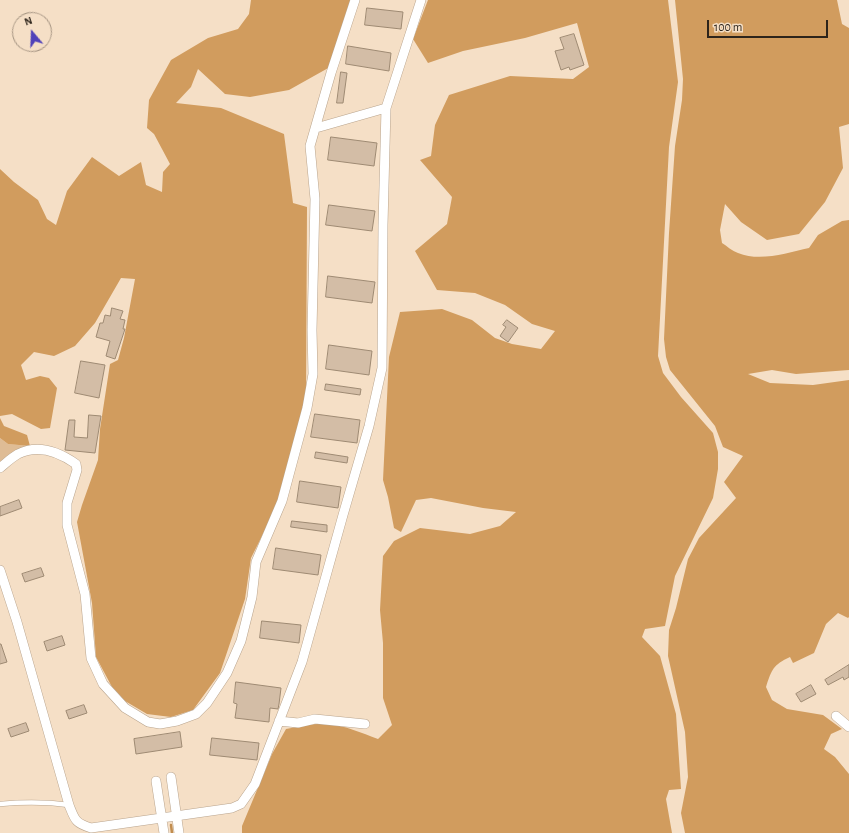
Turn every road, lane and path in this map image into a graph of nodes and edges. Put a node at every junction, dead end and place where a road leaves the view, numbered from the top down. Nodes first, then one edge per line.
1 (355, 0) edge
2 (421, 0) edge
3 (386, 108) junction
4 (316, 128) junction
5 (0, 468) edge
6 (0, 570) edge
7 (836, 716) dead end
8 (279, 721) junction
9 (365, 724) dead end
10 (849, 727) edge
11 (171, 777) dead end
12 (156, 781) dead end
13 (0, 804) edge
14 (70, 805) junction
15 (177, 816) junction
16 (161, 818) junction
17 (164, 833) edge
18 (179, 833) edge

1 - 4 street
2 - 3 street
3 - 4 street
3 - 8 street
4 - 5 street
6 - 14 street
7 - 10 street
8 - 9 street
8 - 15 street
11 - 15 street
12 - 16 street
13 - 14 lane
14 - 16 street
15 - 16 street
15 - 18 street
16 - 17 street

